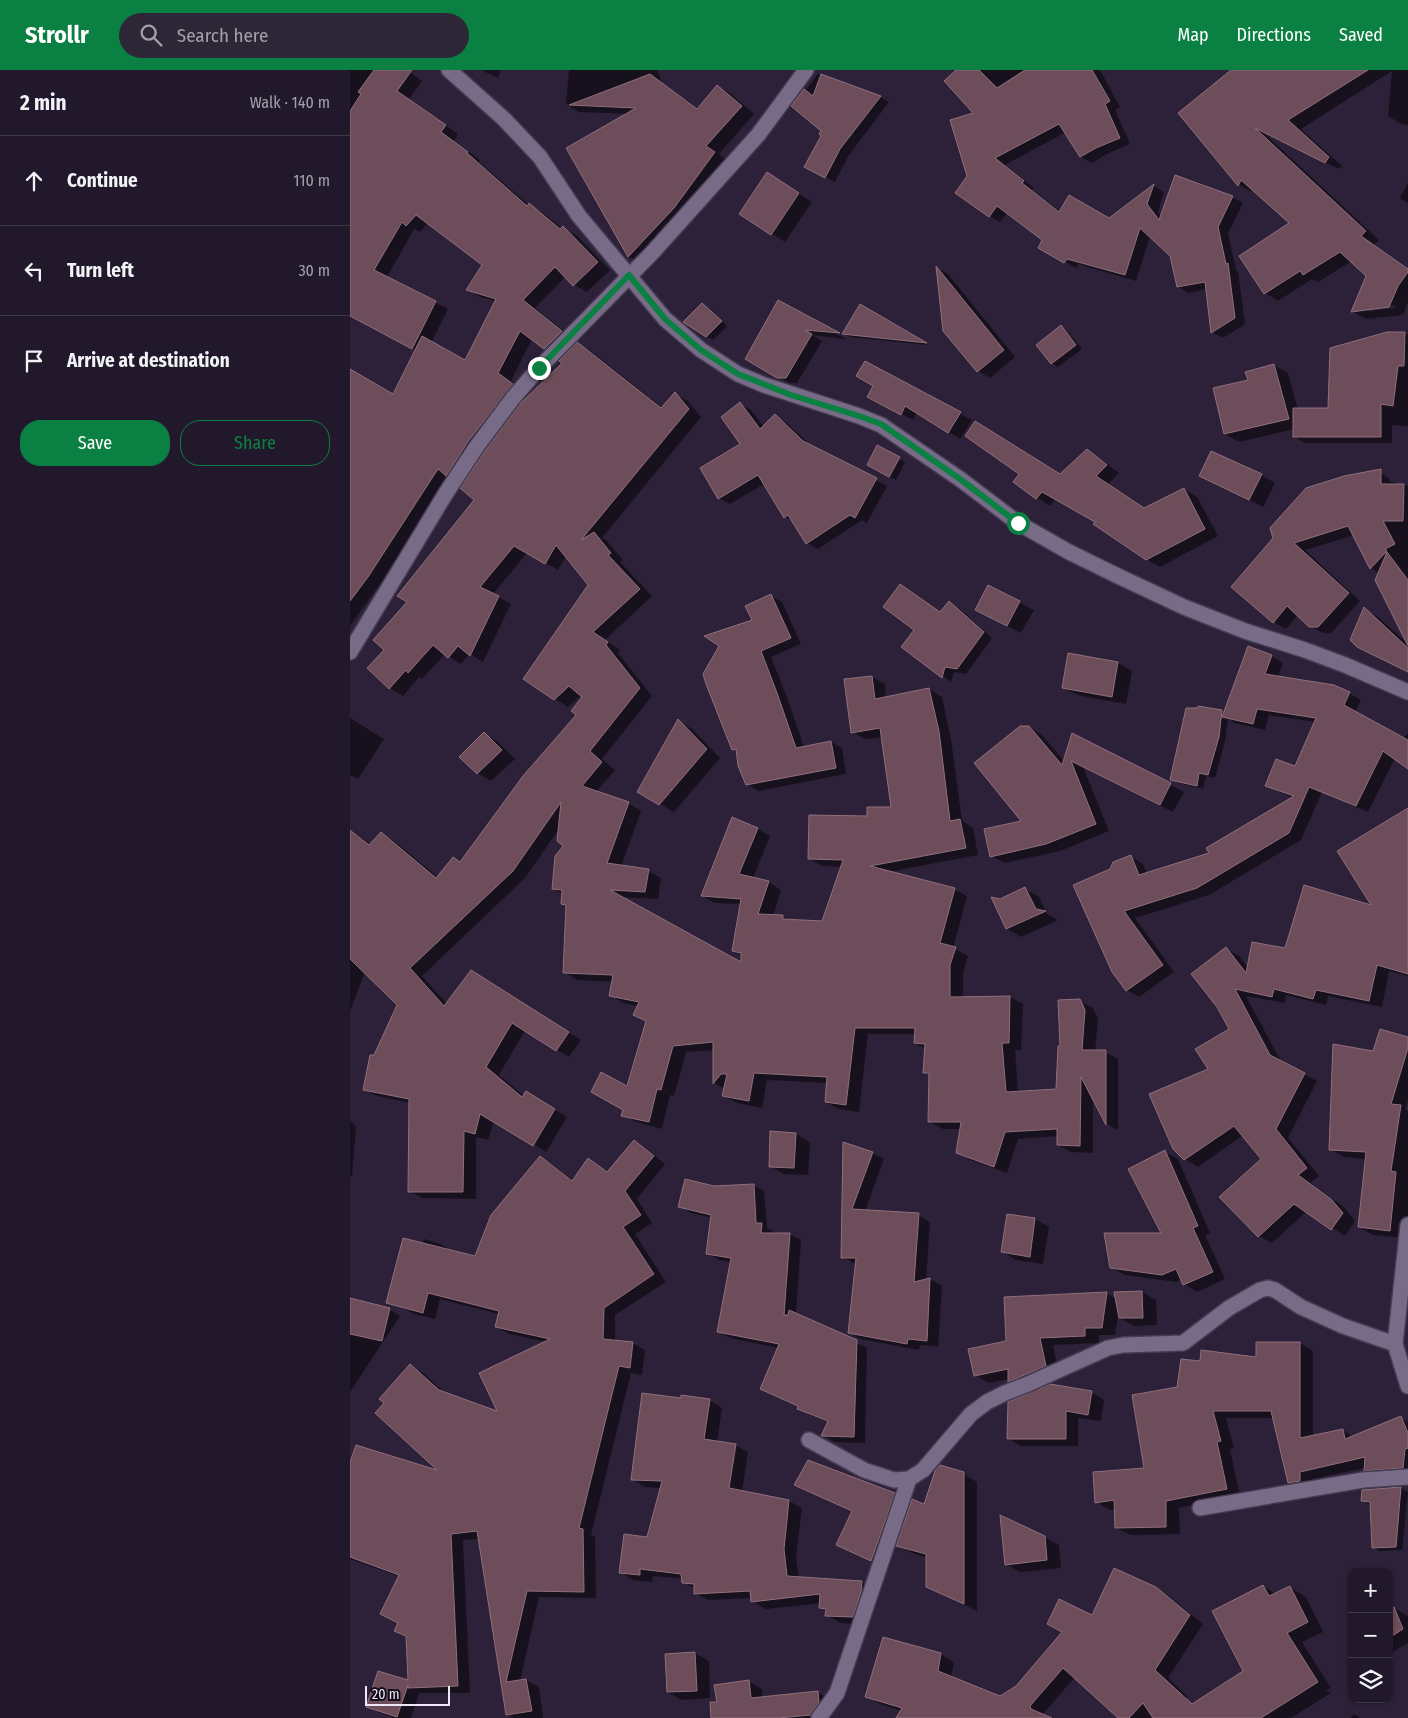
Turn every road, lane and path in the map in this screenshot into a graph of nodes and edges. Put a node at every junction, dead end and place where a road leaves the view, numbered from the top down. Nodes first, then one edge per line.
1 (449, 70) edge
2 (806, 70) edge
3 (629, 275) junction
4 (350, 652) edge
5 (1408, 692) edge
6 (1408, 1225) edge
7 (1395, 1344) junction
8 (1408, 1386) edge
9 (809, 1440) dead end
10 (1408, 1477) edge
11 (909, 1479) junction
12 (1200, 1508) dead end
13 (819, 1718) edge

1 - 3 street
2 - 3 street
3 - 4 street
3 - 5 street
6 - 7 street
7 - 8 street
7 - 11 street
9 - 11 street
10 - 12 street
11 - 13 street

